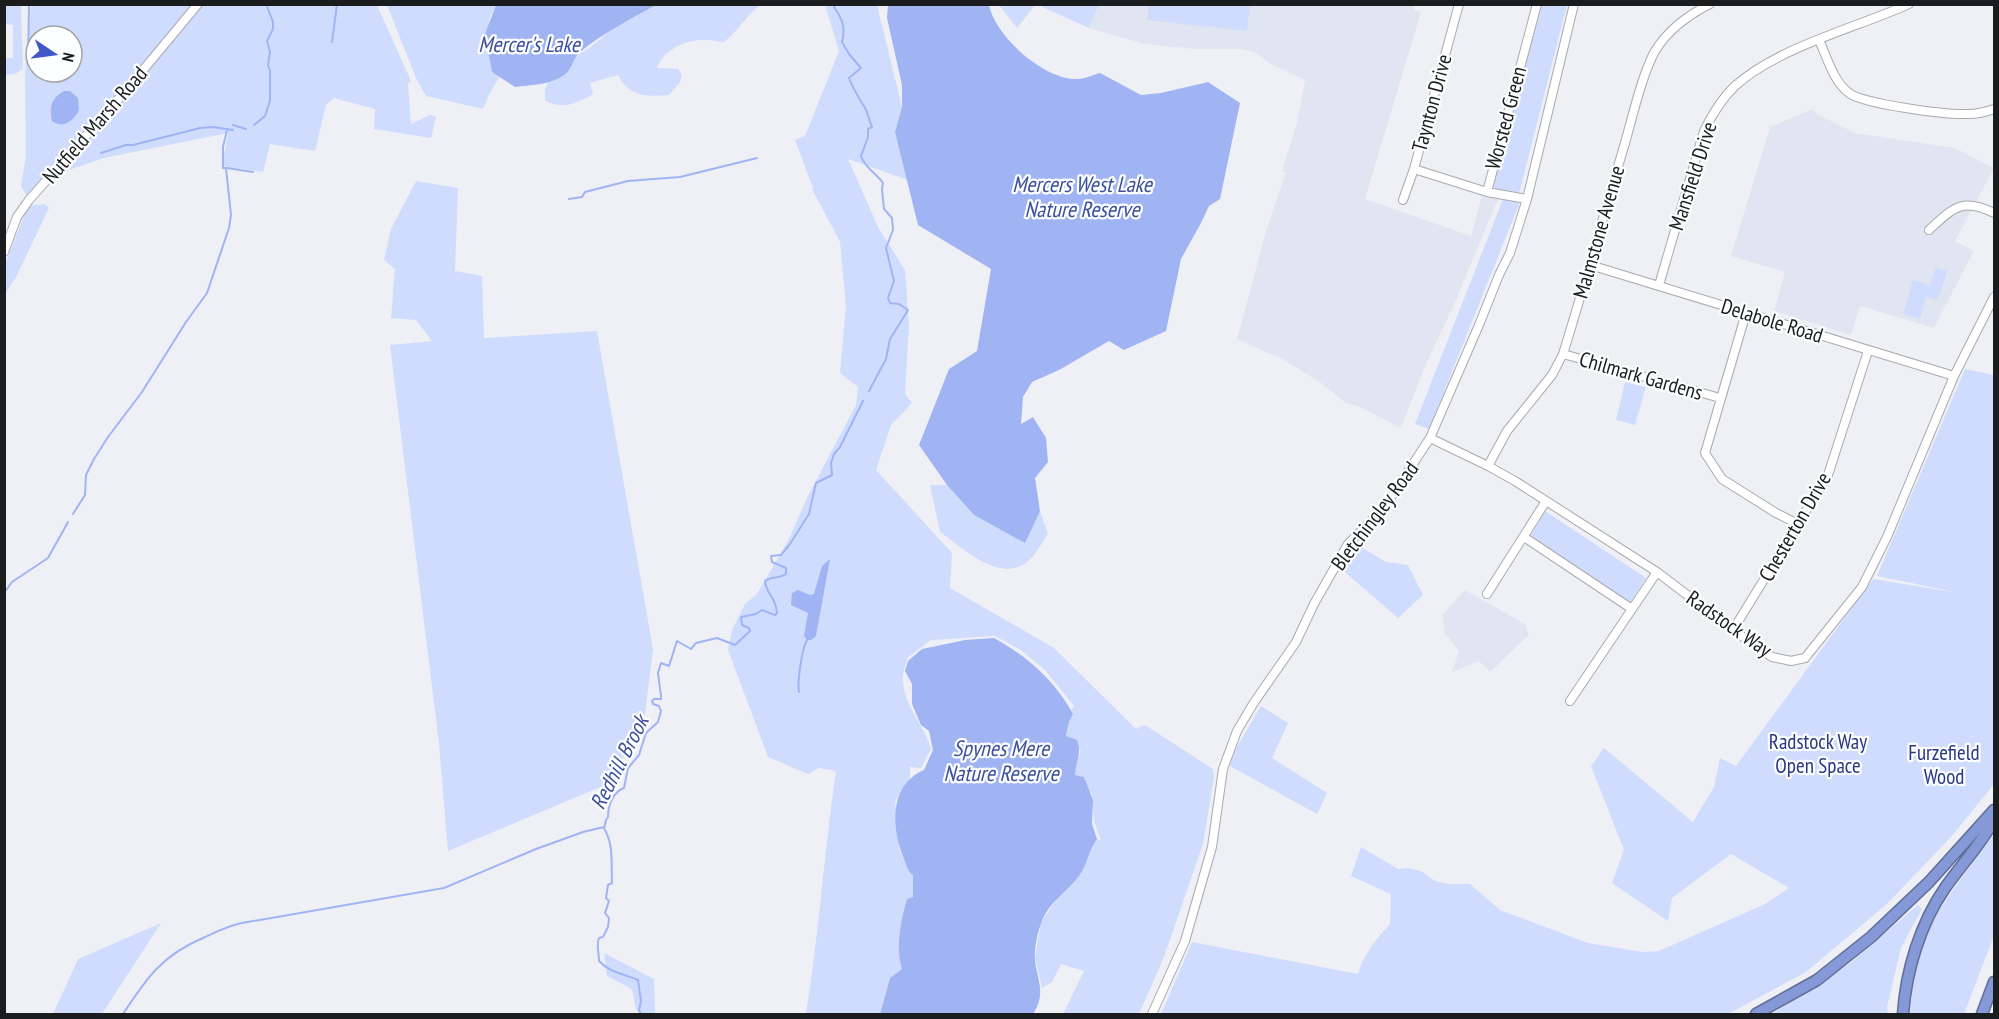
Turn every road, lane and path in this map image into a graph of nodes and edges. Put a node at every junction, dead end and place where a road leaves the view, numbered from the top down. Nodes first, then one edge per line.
1 (198, 4) edge
2 (1459, 4) edge
3 (1537, 4) edge
4 (1574, 4) edge
5 (1710, 4) edge
6 (1908, 5) edge
7 (1819, 40) junction
8 (1995, 109) edge
9 (1414, 169) junction
10 (1487, 192) junction
11 (1527, 199) junction
12 (1403, 200) dead end
13 (1995, 213) edge
14 (1929, 230) dead end
15 (4, 252) edge
16 (1590, 265) junction
17 (1659, 285) junction
18 (1995, 297) edge
19 (1746, 313) junction
20 (1868, 351) junction
21 (1563, 354) junction
22 (1954, 376) junction
23 (1720, 398) junction
24 (1430, 438) junction
25 (1488, 466) junction
26 (1546, 501) junction
27 (1798, 524) junction
28 (1524, 537) junction
29 (1657, 572) junction
30 (1487, 594) dead end
31 (1632, 609) junction
32 (1733, 630) junction
33 (1570, 701) dead end
34 (1995, 810) edge
35 (1995, 820) edge
36 (1995, 982) edge
37 (1152, 1014) edge
38 (1756, 1014) edge
39 (1903, 1014) edge
40 (1982, 1014) edge

1 - 15 street, Nutfield Marsh Road
2 - 9 street, Taynton Drive
3 - 10 street, Worsted Green
4 - 11 street, Bletchingley Road
5 - 16 street, Malmstone Avenue
6 - 7 street, Mansfield Drive
7 - 8 street
7 - 17 street, Mansfield Drive
9 - 10 street
9 - 12 street, Taynton Drive
10 - 11 street, Worsted Green
11 - 24 street, Bletchingley Road
13 - 14 street
16 - 17 street, Delabole Road
16 - 21 street, Malmstone Avenue
17 - 19 street, Delabole Road
18 - 22 street, Radstock Way
19 - 20 street, Delabole Road
19 - 23 street
20 - 22 street, Delabole Road
20 - 27 street, Chesterton Drive
21 - 23 street, Chilmark Gardens
21 - 25 street, Malmstone Avenue
22 - 32 street, Radstock Way
23 - 27 street
24 - 25 street, Radstock Way
24 - 37 street, Bletchingley Road
25 - 26 street, Radstock Way
26 - 28 street
26 - 29 street, Radstock Way
27 - 32 street, Chesterton Drive
28 - 30 street
28 - 31 street
29 - 31 street
29 - 32 street, Radstock Way
31 - 33 street
34 - 38 highway
35 - 39 highway
36 - 40 highway

